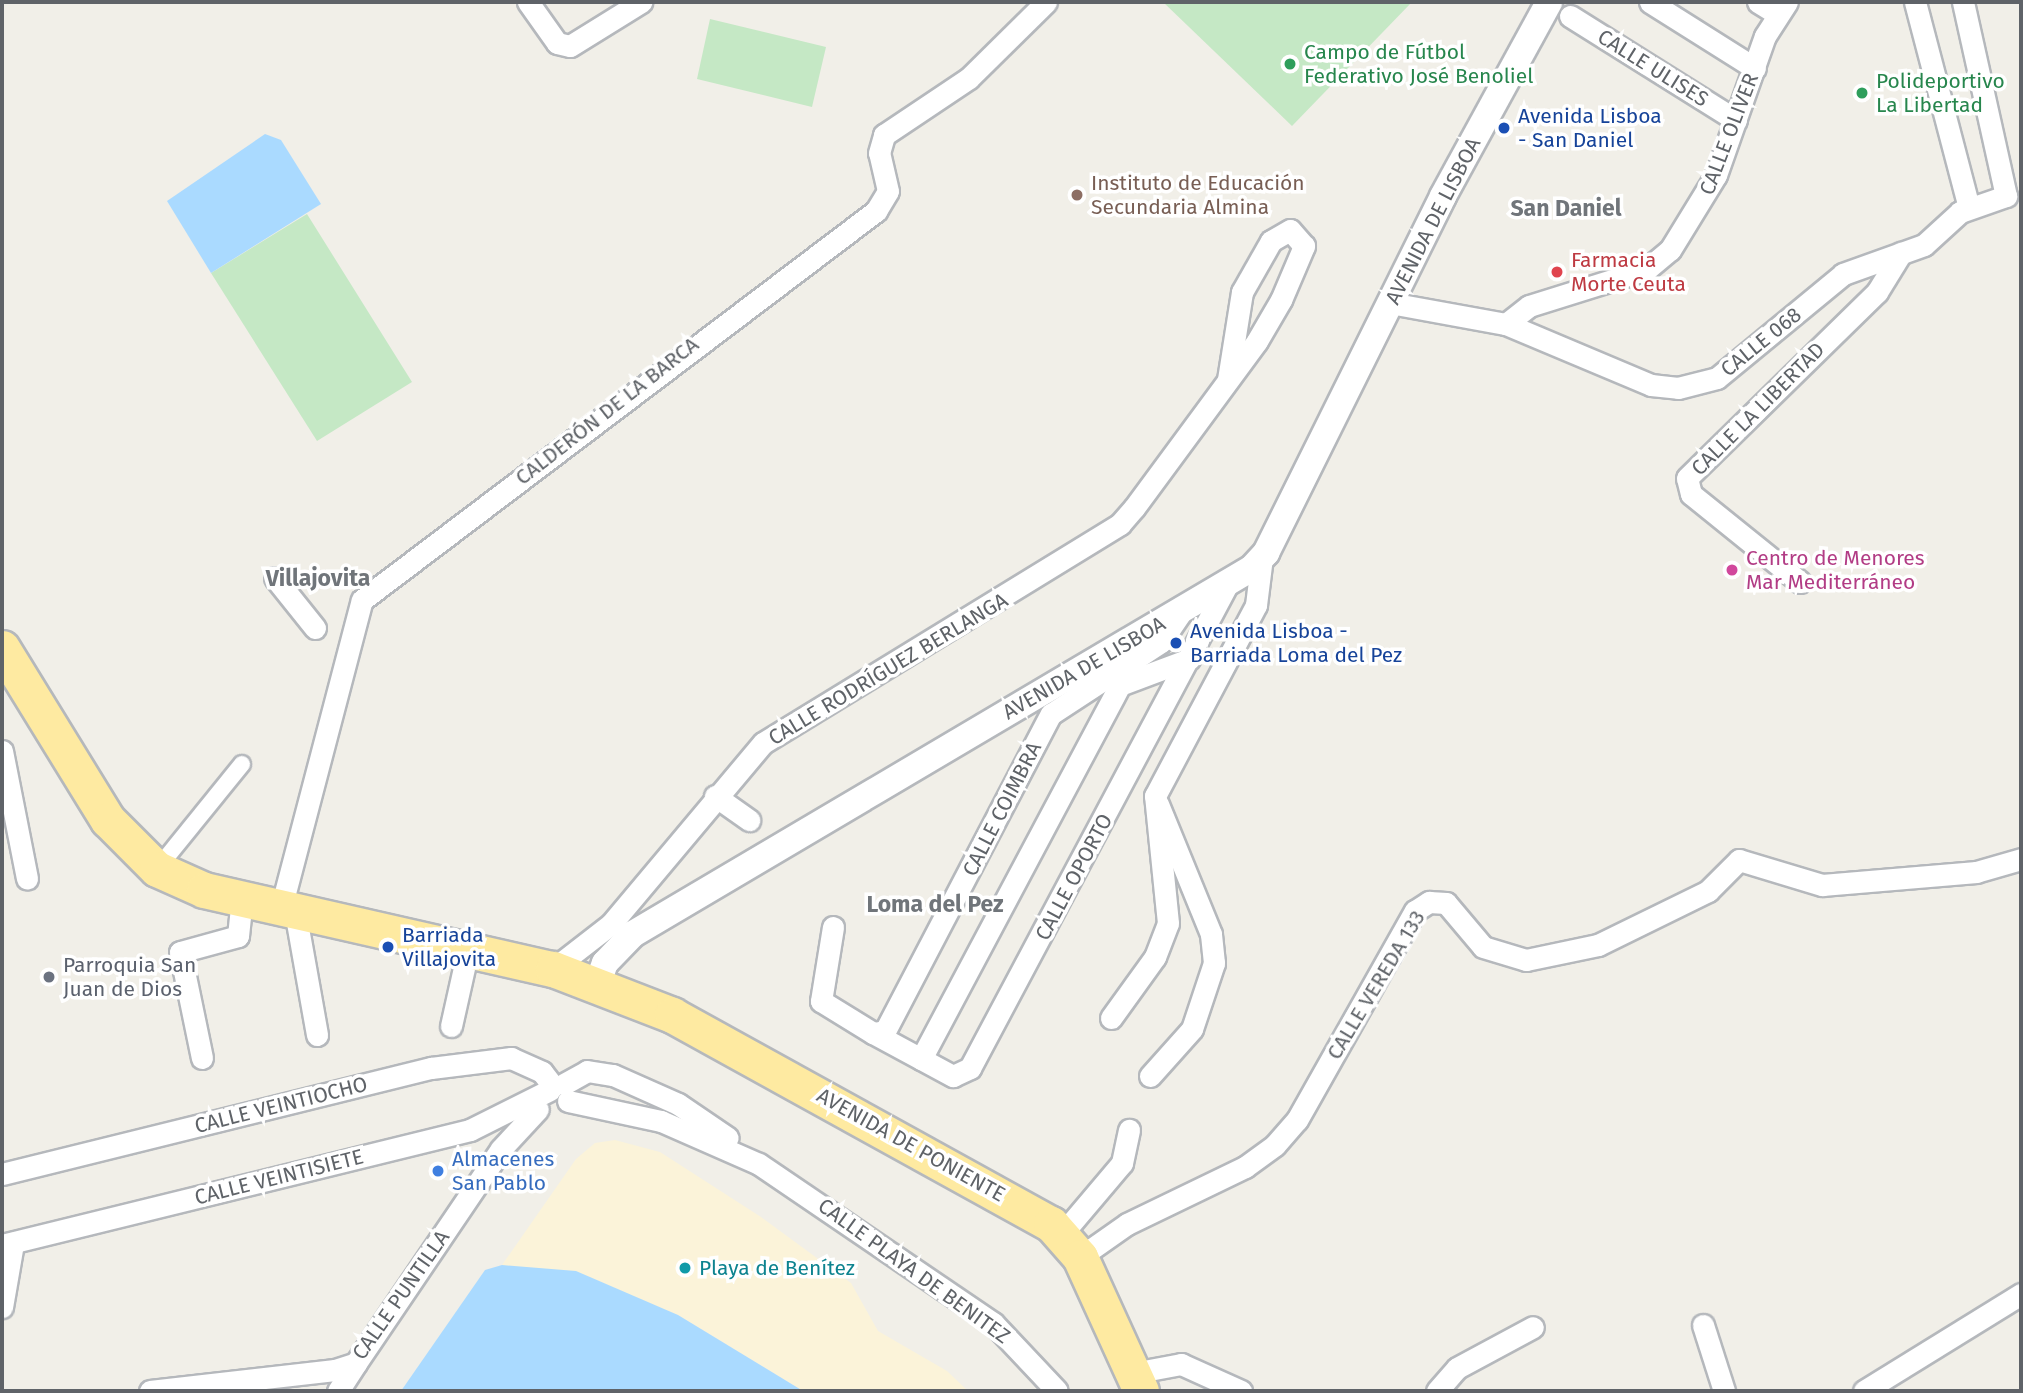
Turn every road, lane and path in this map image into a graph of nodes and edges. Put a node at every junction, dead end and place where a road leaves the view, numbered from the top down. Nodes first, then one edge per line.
1 (528, 2) edge
2 (641, 2) edge
3 (1046, 2) edge
4 (1650, 2) edge
5 (1758, 2) edge
6 (1915, 2) edge
7 (1963, 2) edge
8 (1562, 6) edge
9 (1782, 8) edge
10 (1755, 68) junction
11 (1736, 120) junction
12 (1969, 208) junction
13 (1901, 253) junction
14 (1391, 303) junction
15 (1506, 324) junction
16 (1228, 379) junction
17 (1262, 557) junction
18 (275, 578) dead end
19 (1800, 582) dead end
20 (1226, 587) junction
21 (1182, 611) junction
22 (315, 628) dead end
23 (2, 648) edge
24 (1189, 659) junction
25 (2, 751) edge
26 (242, 764) dead end
27 (715, 796) junction
28 (1155, 796) junction
29 (748, 820) dead end
30 (2021, 859) edge
31 (157, 869) junction
32 (27, 879) dead end
33 (242, 899) junction
34 (288, 910) junction
35 (833, 927) dead end
36 (468, 950) junction
37 (553, 969) junction
38 (598, 982) junction
39 (1111, 1018) dead end
40 (450, 1026) dead end
41 (873, 1033) junction
42 (317, 1035) dead end
43 (202, 1058) dead end
44 (921, 1059) junction
45 (1150, 1076) dead end
46 (557, 1092) junction
47 (470, 1130) junction
48 (1129, 1130) dead end
49 (491, 1162) junction
50 (759, 1164) junction
51 (2, 1174) edge
52 (7, 1244) edge
53 (1071, 1246) junction
54 (2021, 1294) edge
55 (2, 1307) edge
56 (1703, 1325) dead end
57 (1533, 1327) dead end
58 (356, 1363) junction
59 (1137, 1382) edge
60 (150, 1391) edge
61 (338, 1391) edge
62 (1058, 1391) edge
63 (1241, 1391) edge
64 (1437, 1391) edge
65 (1723, 1391) edge
66 (1864, 1391) edge

1 - 2 street
3 - 34 street, CALDERÓN DE LA BARCA
4 - 10 street
5 - 9 street
6 - 12 street
7 - 12 street, CALLE 068
8 - 11 street, CALLE ULISES
8 - 14 street, AVENIDA DE LISBOA
9 - 10 street, CALLE OLIVER
10 - 11 street, CALLE OLIVER
11 - 15 street, CALLE OLIVER
12 - 13 street, CALLE 068
13 - 15 street, CALLE 068
13 - 19 street, CALLE LA LIBERTAD
14 - 15 street, CALLE 068
14 - 17 street, AVENIDA DE LISBOA
16 - 16 street, CALLE RODRÍGUEZ BERLANGA
16 - 27 street, CALLE RODRÍGUEZ BERLANGA
17 - 20 street, AVENIDA DE LISBOA
17 - 28 street
18 - 22 street
20 - 21 street, AVENIDA DE LISBOA
20 - 24 street, CALLE OPORTO
21 - 38 street, AVENIDA DE LISBOA
21 - 41 street, CALLE COIMBRA
23 - 31 highway, AVENIDA DE PONIENTE
24 - 44 street
24 - 44 street, CALLE OPORTO
25 - 32 street
26 - 31 street
27 - 29 street
27 - 37 street, CALLE RODRÍGUEZ BERLANGA
28 - 39 street
28 - 45 street
30 - 53 street, CALLE VEREDA 133
31 - 33 highway, AVENIDA DE PONIENTE
33 - 34 highway, AVENIDA DE PONIENTE
33 - 43 street
34 - 36 highway, AVENIDA DE PONIENTE
34 - 42 street
35 - 41 street
36 - 37 highway, AVENIDA DE PONIENTE
36 - 40 street
37 - 38 highway, AVENIDA DE PONIENTE
38 - 53 highway, AVENIDA DE PONIENTE
41 - 44 street, CALLE OPORTO
46 - 47 street, CALLE VEINTISIETE
46 - 49 street, CALLE PUNTILLA
46 - 50 street
46 - 50 street
46 - 51 street, CALLE VEINTIOCHO
47 - 49 street
47 - 52 street, CALLE VEINTISIETE
48 - 53 street
49 - 58 street, CALLE PUNTILLA
50 - 62 street, CALLE PLAYA DE BENITEZ
52 - 55 street
53 - 59 highway, AVENIDA DE PONIENTE
54 - 66 street
56 - 65 street
57 - 64 street
58 - 60 street, CALLE PUNTILLA
58 - 61 street
59 - 63 street

